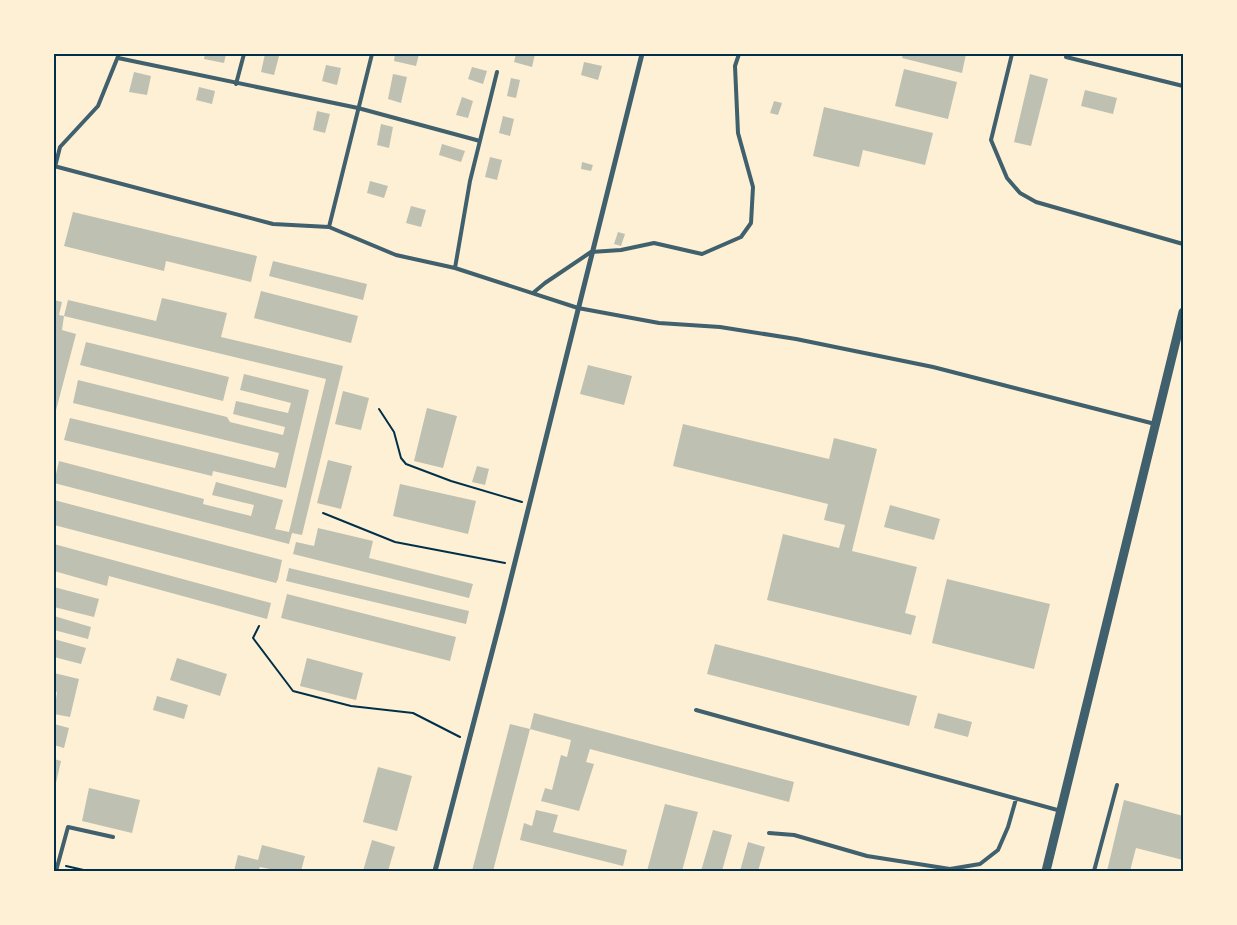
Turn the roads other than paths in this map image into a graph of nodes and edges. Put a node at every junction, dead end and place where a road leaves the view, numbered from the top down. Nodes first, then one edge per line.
1 (244, 54) edge
2 (372, 54) edge
3 (642, 54) edge
4 (739, 54) edge
5 (1012, 54) edge
6 (119, 56) edge
7 (1066, 57) dead end
8 (497, 72) dead end
9 (236, 84) junction
10 (1183, 86) edge
11 (358, 108) junction
12 (480, 141) junction
13 (54, 166) edge
14 (329, 227) junction
15 (1183, 244) edge
16 (591, 252) junction
17 (454, 268) junction
18 (533, 293) junction
19 (578, 308) junction
20 (1183, 312) edge
21 (1156, 424) junction
22 (696, 710) dead end
23 (1117, 785) dead end
24 (1016, 799) junction
25 (1061, 811) junction
26 (770, 833) dead end
27 (113, 837) dead end
28 (56, 871) edge
29 (435, 871) edge
30 (1046, 871) edge
31 (1094, 871) edge

1 - 9 lane
2 - 11 lane
3 - 16 street
4 - 16 lane
5 - 15 lane
6 - 9 lane
6 - 13 lane
7 - 10 lane
8 - 12 lane
9 - 11 lane
11 - 12 lane
11 - 14 lane
12 - 17 lane
13 - 14 lane
14 - 17 lane
16 - 18 lane
16 - 19 street
17 - 18 lane
18 - 19 lane
19 - 21 lane
19 - 29 street
20 - 21 street
21 - 25 street
22 - 24 lane
23 - 31 lane
24 - 25 lane
24 - 26 lane
25 - 30 street
27 - 28 lane

